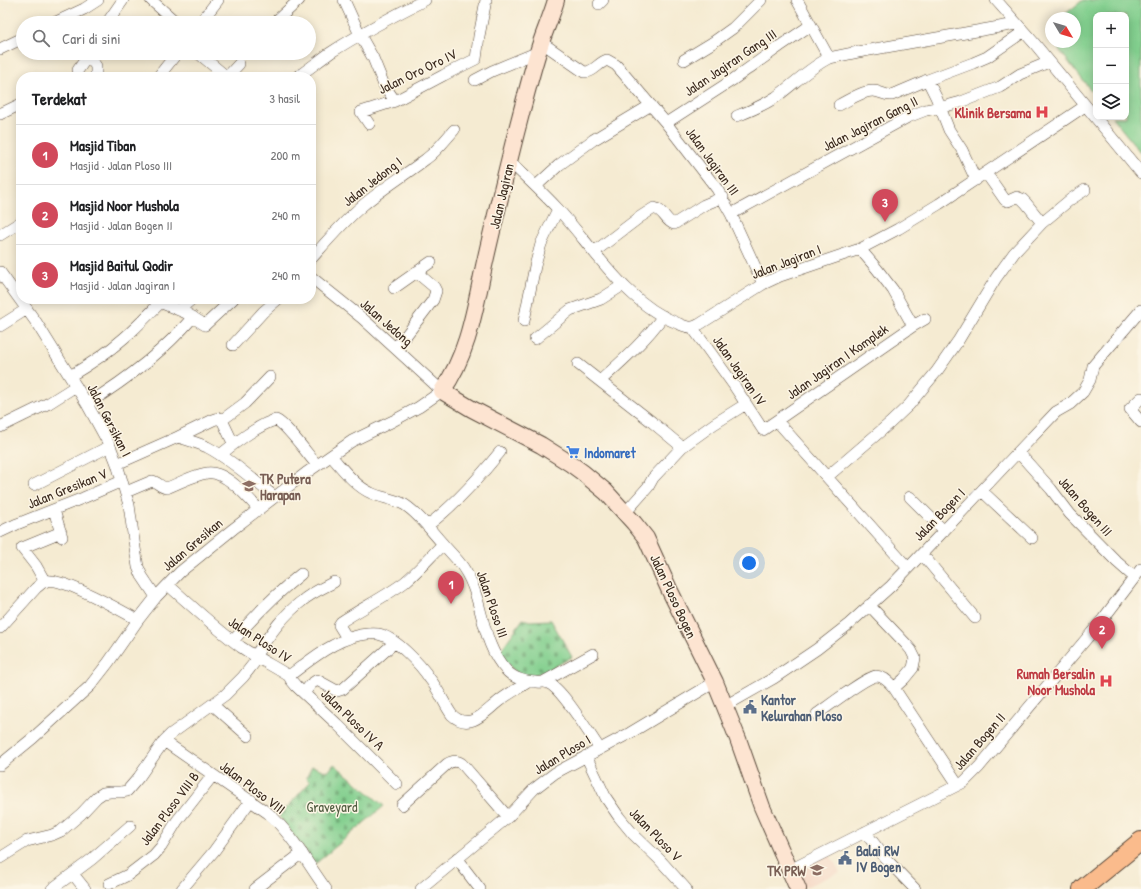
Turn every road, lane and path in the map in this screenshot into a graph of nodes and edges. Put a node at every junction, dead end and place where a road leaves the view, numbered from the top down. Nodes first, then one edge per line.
1 (98, 0) edge
2 (123, 0) edge
3 (151, 0) edge
4 (218, 0) edge
5 (299, 0) edge
6 (344, 0) edge
7 (426, 0) edge
8 (486, 0) edge
9 (556, 0) edge
10 (797, 0) edge
11 (996, 0) edge
12 (758, 1) edge
13 (69, 16) edge
14 (112, 16) edge
15 (169, 16) edge
16 (205, 16) edge
17 (282, 16) edge
18 (1016, 24) junction
19 (811, 26) junction
20 (1023, 32) junction
21 (360, 35) junction
22 (16, 41) edge
23 (540, 47) junction
24 (0, 49) edge
25 (829, 58) junction
26 (85, 60) edge
27 (92, 60) edge
28 (171, 60) edge
29 (207, 60) edge
30 (684, 60) dead end
31 (1049, 62) junction
32 (239, 64) dead end
33 (78, 70) dead end
34 (96, 72) edge
35 (162, 72) edge
36 (221, 72) edge
37 (232, 72) edge
38 (304, 72) edge
39 (475, 80) dead end
40 (927, 80) junction
41 (395, 101) junction
42 (651, 105) junction
43 (839, 105) dead end
44 (16, 106) edge
45 (1085, 106) junction
46 (940, 107) junction
47 (0, 114) edge
48 (737, 116) dead end
49 (368, 124) dead end
50 (666, 124) junction
51 (454, 130) dead end
52 (509, 161) junction
53 (986, 173) junction
54 (1141, 173) edge
55 (976, 180) junction
56 (536, 186) junction
57 (1085, 190) dead end
58 (723, 197) junction
59 (558, 209) junction
60 (731, 214) junction
61 (1042, 224) junction
62 (16, 225) edge
63 (0, 235) edge
64 (860, 249) junction
65 (594, 252) junction
66 (316, 254) edge
67 (431, 262) dead end
68 (416, 272) junction
69 (2, 278) edge
70 (316, 281) edge
71 (763, 284) junction
72 (623, 285) junction
73 (394, 288) dead end
74 (16, 294) edge
75 (23, 304) edge
76 (25, 304) edge
77 (154, 304) edge
78 (164, 304) edge
79 (186, 304) edge
80 (228, 304) edge
81 (272, 304) edge
82 (179, 310) junction
83 (1141, 310) edge
84 (663, 316) junction
85 (193, 317) junction
86 (925, 319) dead end
87 (524, 321) dead end
88 (0, 326) edge
89 (913, 326) junction
90 (692, 327) junction
91 (535, 339) dead end
92 (233, 345) dead end
93 (395, 348) junction
94 (578, 364) dead end
95 (70, 376) junction
96 (270, 377) dead end
97 (600, 381) junction
98 (76, 386) junction
99 (442, 391) junction
100 (1141, 398) edge
101 (87, 404) junction
102 (746, 404) junction
103 (222, 420) junction
104 (777, 421) junction
105 (1141, 422) edge
106 (0, 427) edge
107 (763, 430) joint
108 (178, 437) junction
109 (233, 444) junction
110 (110, 446) junction
111 (682, 447) junction
112 (500, 452) dead end
113 (1018, 452) junction
114 (220, 454) junction
115 (331, 456) junction
116 (117, 464) junction
117 (317, 465) junction
118 (827, 477) junction
119 (122, 481) junction
120 (34, 485) dead end
121 (982, 491) junction
122 (126, 492) junction
123 (275, 497) junction
124 (910, 497) dead end
125 (54, 510) junction
126 (259, 510) junction
127 (625, 512) junction
128 (427, 526) junction
129 (944, 531) junction
130 (0, 532) edge
131 (1032, 538) dead end
132 (443, 544) junction
133 (922, 554) junction
134 (908, 568) junction
135 (1138, 573) edge
136 (301, 574) dead end
137 (45, 582) junction
138 (334, 582) dead end
139 (168, 585) junction
140 (156, 597) junction
141 (869, 605) junction
142 (975, 618) dead end
143 (138, 620) junction
144 (0, 628) edge
145 (347, 638) junction
146 (233, 640) junction
147 (394, 642) junction
148 (593, 654) dead end
149 (256, 657) junction
150 (289, 676) junction
151 (528, 682) junction
152 (543, 682) junction
153 (716, 682) junction
154 (894, 688) junction
155 (304, 693) junction
156 (213, 705) junction
157 (725, 706) junction
158 (817, 714) dead end
159 (248, 736) dead end
160 (164, 741) junction
161 (600, 749) junction
162 (586, 756) junction
163 (0, 765) edge
164 (213, 775) junction
165 (397, 784) dead end
166 (958, 785) junction
167 (251, 800) junction
168 (402, 805) dead end
169 (508, 817) junction
170 (130, 826) dead end
171 (865, 832) junction
172 (1141, 842) edge
173 (302, 853) junction
174 (0, 858) edge
175 (458, 858) junction
176 (790, 870) junction
177 (73, 874) junction
178 (109, 884) dead end
179 (52, 889) edge
180 (85, 889) edge
181 (182, 889) edge
182 (255, 889) edge
183 (326, 889) edge
184 (421, 889) edge
185 (480, 889) edge
186 (686, 889) edge
187 (798, 889) edge
188 (915, 889) edge
189 (1082, 889) edge

1 - 13 street
2 - 14 street
3 - 15 street
4 - 16 street
5 - 17 street
6 - 21 street
7 - 21 street
8 - 41 street, Jalan Oro Oro IV
9 - 23 street, Jalan Jagiran
10 - 19 street
11 - 18 street
12 - 30 street
18 - 20 street
18 - 25 street
19 - 25 street
19 - 50 street, Jalan Jagiran Gang III
20 - 31 street
20 - 40 street
21 - 38 street
21 - 41 street
22 - 24 street
23 - 39 street
23 - 42 street, Jalan Jagiran III
23 - 52 street, Jalan Jagiran
25 - 48 street
26 - 33 street
27 - 34 street
28 - 35 street
29 - 36 street
31 - 45 street
31 - 46 street, Jalan Jagiran Gang II
32 - 37 street
40 - 43 street
40 - 46 street
41 - 49 street, Jalan Oro Oro IV
42 - 50 street, Jalan Jagiran III
42 - 56 street
44 - 47 street
45 - 53 street, Jalan Jagiran I
45 - 54 street
46 - 55 street
46 - 60 street, Jalan Jagiran Gang II
50 - 58 street, Jalan Jagiran III
51 - 66 street, Jalan Jedong I
52 - 56 street
52 - 99 street, Jalan Jagiran
53 - 55 street, Jalan Jagiran I
53 - 61 street
55 - 64 street, Jalan Jagiran I
56 - 59 street
57 - 61 street
58 - 60 street, Jalan Jagiran III
58 - 65 street
59 - 65 street
59 - 87 street
60 - 71 street, Jalan Jagiran III
61 - 118 street
62 - 63 street
64 - 71 street, Jalan Jagiran I
64 - 89 street
65 - 72 street
67 - 68 street
68 - 73 street
68 - 93 street
69 - 74 street, Jalan Gersikan I
70 - 93 street, Jalan Jedong
71 - 90 street, Jalan Jagiran I
72 - 84 street
72 - 91 street
75 - 88 street
76 - 95 street, Jalan Gersikan I
77 - 95 street
78 - 82 street
79 - 82 street
80 - 85 street
81 - 92 street
82 - 85 street
83 - 113 street, Jalan Bogen I
84 - 90 street
84 - 97 street
85 - 101 street
86 - 89 street, Jalan Jagiran I Komplek
89 - 104 street, Jalan Jagiran I Komplek
90 - 102 street, Jalan Jagiran IV
93 - 99 street, Jalan Jedong
94 - 97 street
95 - 98 street, Jalan Gersikan I
96 - 103 street
97 - 111 street
98 - 101 street, Jalan Gersikan I
98 - 106 street
99 - 115 street, Jalan Gresikan
99 - 127 street, Jalan Ploso Bogen
100 - 105 street
101 - 110 street, Jalan Gersikan I
102 - 107 street, Jalan Jagiran IV
102 - 111 street
103 - 108 street
103 - 109 street
104 - 107 street, Jalan Jagiran I Komplek
104 - 118 street
108 - 114 street
108 - 116 street
109 - 114 street
109 - 117 street
110 - 116 street, Jalan Gersikan I
110 - 120 street
111 - 127 street
112 - 128 street
113 - 121 street, Jalan Bogen I
113 - 135 street, Jalan Bogen III
114 - 123 street
115 - 117 street, Jalan Gresikan
115 - 128 street, Jalan Ploso III
116 - 119 street, Jalan Gersikan I
117 - 123 street, Jalan Gresikan
118 - 134 street
119 - 122 street, Jalan Gersikan I
119 - 125 street, Jalan Gresikan V
121 - 129 street, Jalan Bogen I
121 - 131 street
122 - 126 street
122 - 140 street, Jalan Gersikan I
123 - 126 street, Jalan Gresikan
124 - 129 street
125 - 130 street, Jalan Gresikan V
125 - 137 street
126 - 139 street, Jalan Gresikan
127 - 153 street, Jalan Ploso Bogen
128 - 132 street, Jalan Ploso III
129 - 133 street, Jalan Bogen I
132 - 145 street
132 - 151 street, Jalan Ploso III
133 - 134 street, Jalan Bogen I
133 - 142 street
134 - 141 street, Jalan Bogen I
135 - 166 street, Jalan Bogen II
136 - 146 street
137 - 143 street
137 - 144 street
138 - 149 street
139 - 140 street, Jalan Gresikan
139 - 146 street, Jalan Ploso IV
140 - 143 street, Jalan Gresikan
141 - 154 street
141 - 157 street, Jalan Bogen I
143 - 163 street, Jalan Gresikan
145 - 147 street, Jalan Ploso IV
145 - 150 street, Jalan Ploso IV
146 - 149 street, Jalan Ploso IV
147 - 151 street, Jalan Ploso IV
147 - 155 street
148 - 152 street
149 - 150 street, Jalan Ploso IV
149 - 156 street
150 - 155 street, Jalan Ploso IV A
151 - 152 street, Jalan Ploso III
152 - 161 street
153 - 157 street, Jalan Ploso Bogen
153 - 161 street, Jalan Ploso I
154 - 158 street
154 - 166 street
155 - 165 street, Jalan Ploso IV A
156 - 159 street
156 - 160 street
157 - 176 street, Jalan Ploso Bogen
160 - 164 street, Jalan Ploso VIII
160 - 174 street
161 - 162 street, Jalan Ploso I
162 - 169 street, Jalan Ploso I
162 - 186 street, Jalan Ploso V
164 - 167 street, Jalan Ploso VIII
164 - 178 street, Jalan Ploso VIII B
166 - 171 street, Jalan Bogen II
167 - 173 street, Jalan Ploso VIII
167 - 181 street
168 - 169 street
169 - 175 street, Jalan Ploso I
170 - 177 street
171 - 176 street, Jalan Bogen II
171 - 188 street
172 - 189 main road
173 - 182 street
173 - 183 street, Jalan Ploso VIII
175 - 184 street, Jalan Ploso I
175 - 185 street
176 - 187 street, Jalan Ploso Bogen
177 - 179 street
177 - 180 street

